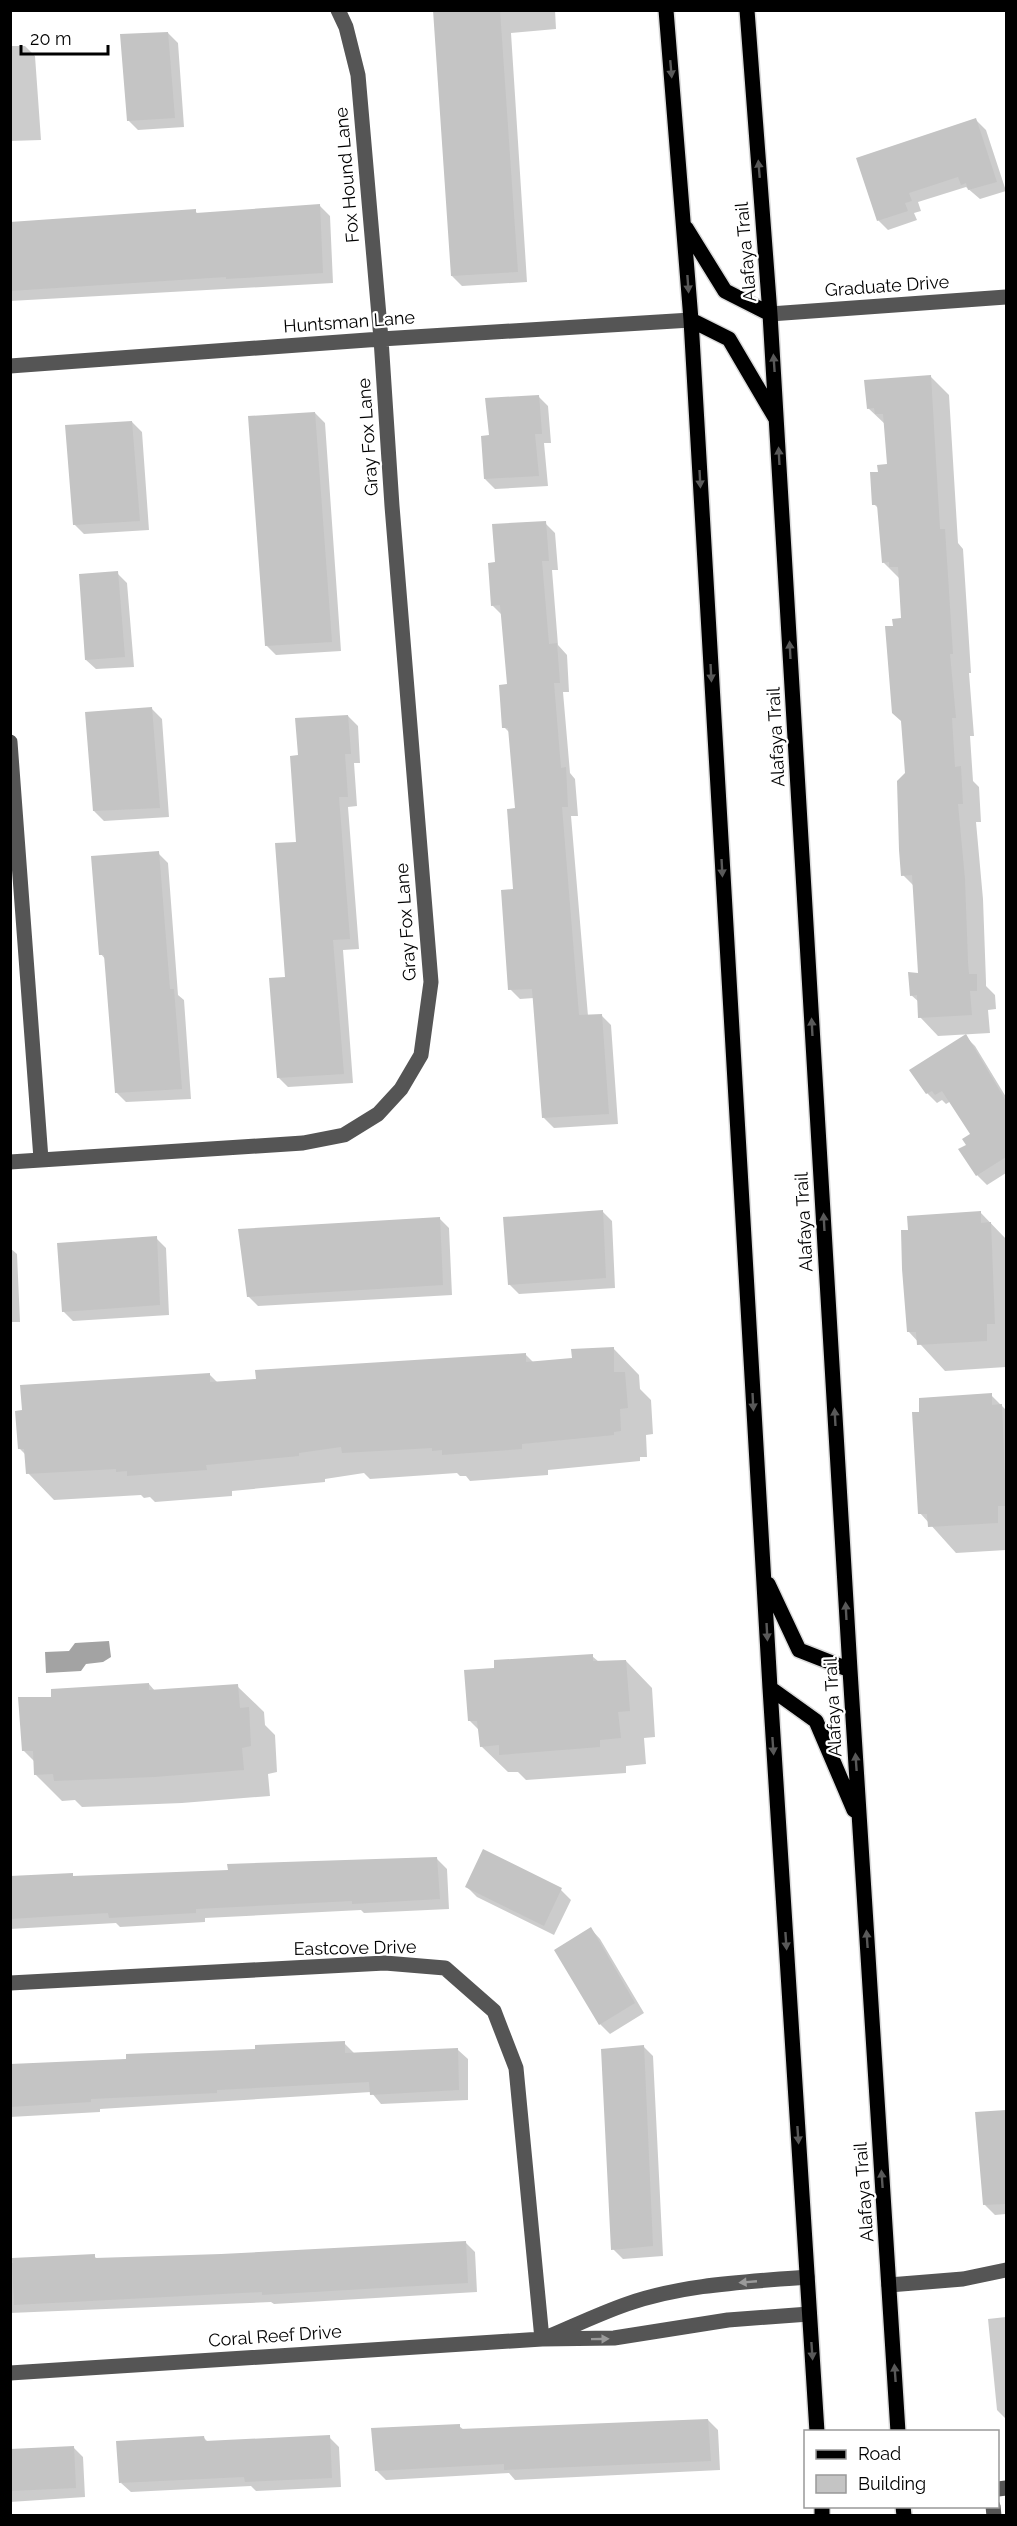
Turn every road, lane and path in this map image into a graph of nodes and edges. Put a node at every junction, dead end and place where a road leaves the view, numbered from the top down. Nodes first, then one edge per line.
1 (338, 10) edge
2 (666, 10) edge
3 (747, 10) edge
4 (684, 226) junction
5 (1006, 297) edge
6 (770, 314) junction
7 (691, 320) junction
8 (381, 339) junction
9 (10, 366) edge
10 (777, 422) junction
11 (10, 742) edge
12 (41, 1159) junction
13 (10, 1162) edge
14 (764, 1576) junction
15 (850, 1670) junction
16 (770, 1688) junction
17 (859, 1821) junction
18 (10, 1983) edge
19 (1006, 2270) edge
20 (807, 2277) junction
21 (889, 2285) junction
22 (809, 2314) junction
23 (542, 2339) junction
24 (10, 2373) edge
25 (817, 2430) edge
26 (898, 2430) edge

1 - 8 street, Fox Hound Lane
2 -> 4 main road
6 -> 3 main road, Alafaya Trail
4 - 6 main road
4 -> 7 main road
5 - 6 street, Graduate Drive
10 -> 6 main road, Alafaya Trail
7 - 8 street, Huntsman Lane
7 - 10 main road
7 -> 14 main road
8 - 9 street, Huntsman Lane
8 - 12 street, Gray Fox Lane
15 -> 10 main road, Alafaya Trail
11 - 12 street
12 - 13 street, Gray Fox Lane
14 - 15 main road
14 -> 16 main road
17 -> 15 main road, Alafaya Trail
16 - 17 main road
16 -> 20 main road
21 -> 17 main road, Alafaya Trail
18 - 23 street, Eastcove Drive
19 - 21 street
20 - 22 main road
20 -> 23 street, Coral Reef Drive
26 -> 21 main road, Alafaya Trail
23 -> 22 street, Coral Reef Drive
22 -> 25 main road
23 - 24 street, Coral Reef Drive

